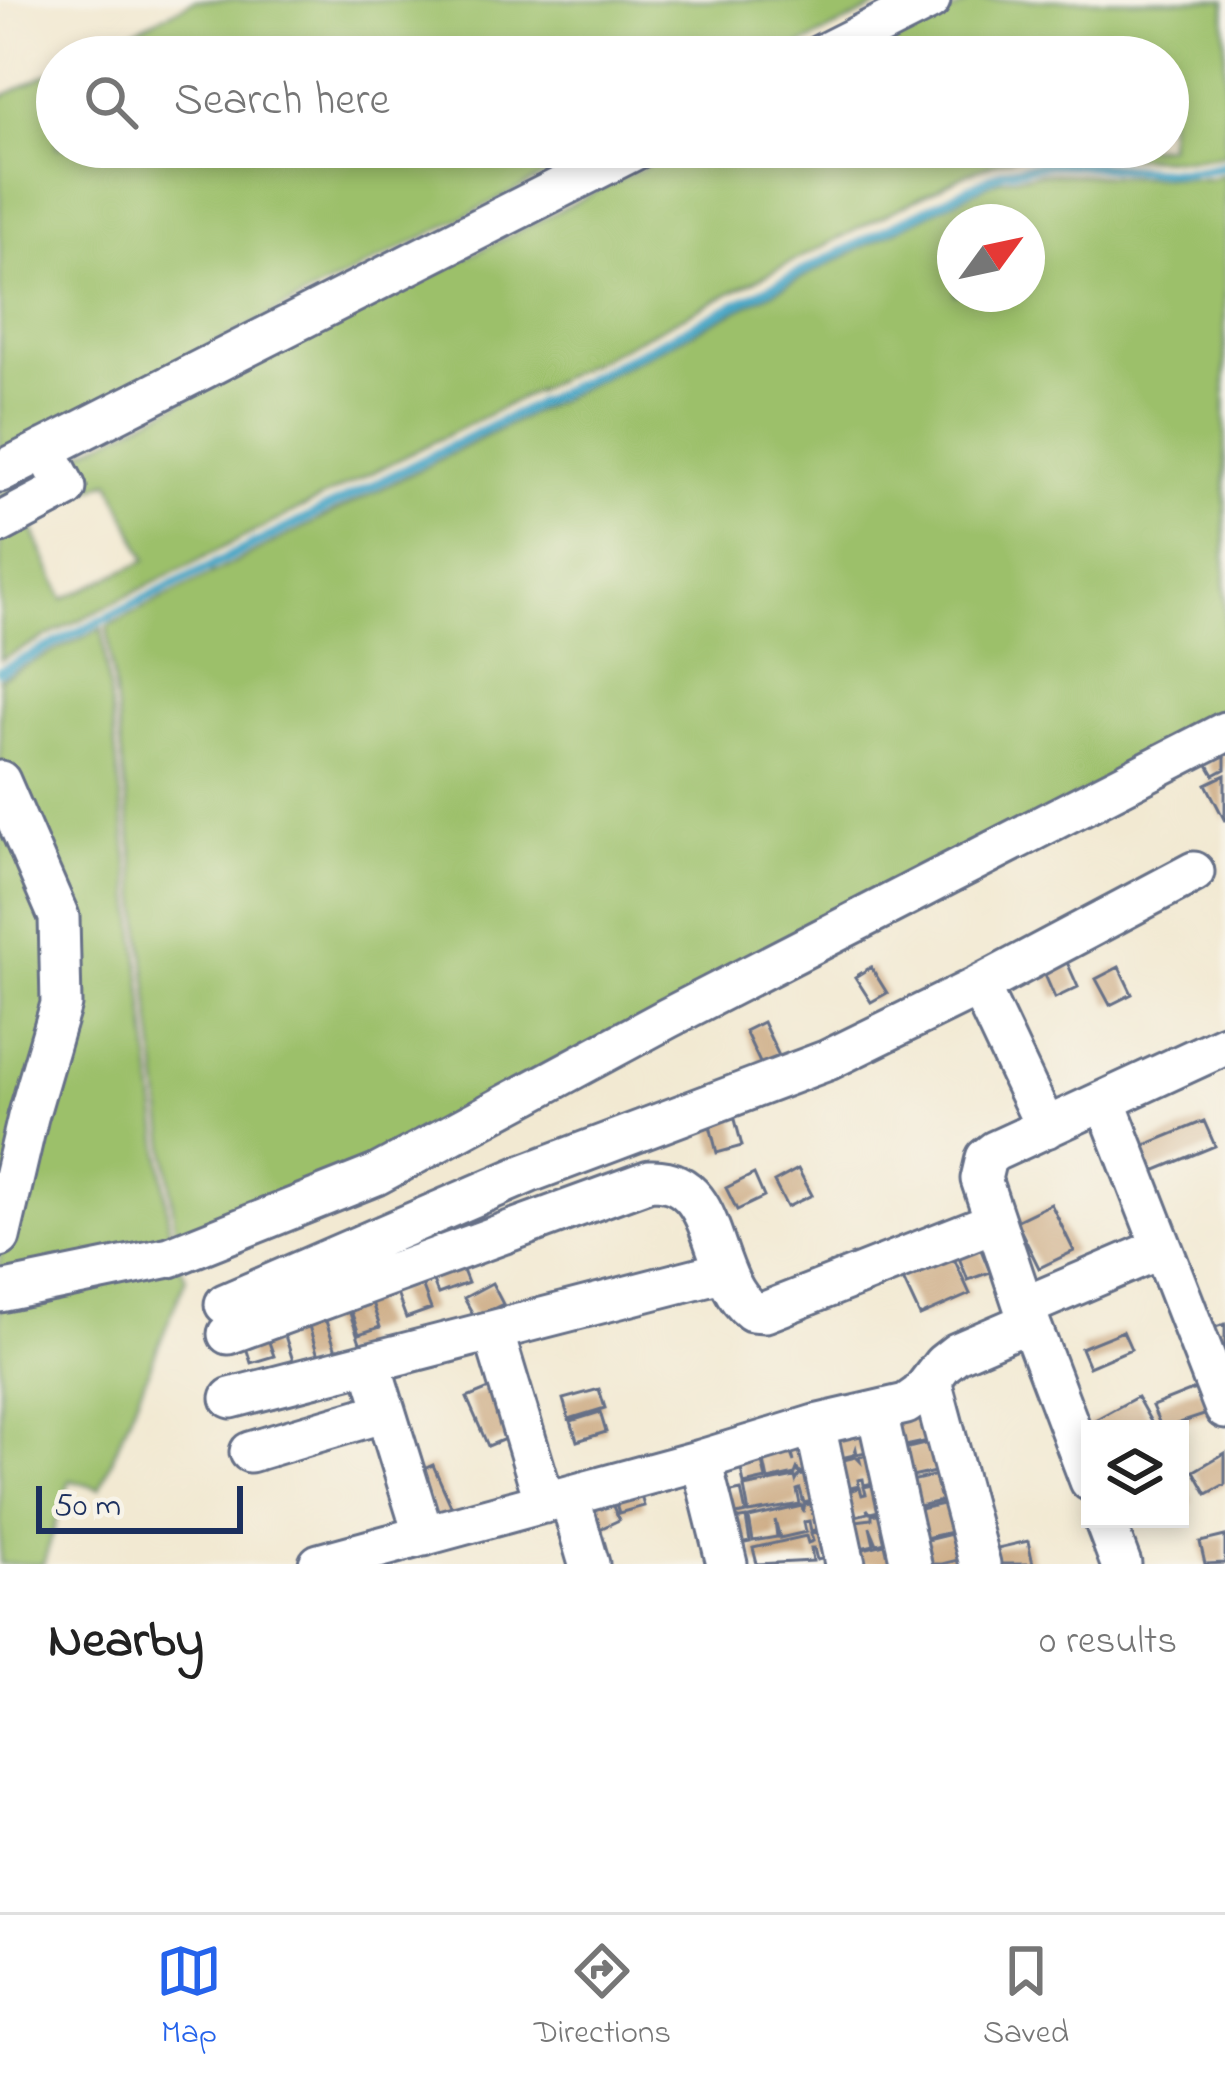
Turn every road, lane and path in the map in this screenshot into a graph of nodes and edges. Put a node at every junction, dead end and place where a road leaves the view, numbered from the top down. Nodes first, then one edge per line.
1 (930, 0) edge
2 (859, 36) edge
3 (598, 168) edge
4 (45, 448) junction
5 (0, 472) edge
6 (0, 523) edge
7 (1225, 732) edge
8 (0, 781) edge
9 (1194, 872) dead end
10 (979, 986) junction
11 (1225, 1045) edge
12 (1105, 1101) junction
13 (1046, 1128) junction
14 (994, 1222) junction
15 (0, 1237) edge
16 (1162, 1248) junction
17 (725, 1271) junction
18 (0, 1292) edge
19 (1026, 1315) junction
20 (493, 1331) junction
21 (370, 1363) junction
22 (931, 1381) junction
23 (1222, 1396) edge
24 (231, 1398) dead end
25 (386, 1412) junction
26 (877, 1412) junction
27 (815, 1425) junction
28 (250, 1452) dead end
29 (1081, 1458) edge
30 (701, 1460) junction
31 (557, 1499) junction
32 (1107, 1528) edge
33 (424, 1536) junction
34 (319, 1564) edge
35 (589, 1564) edge
36 (727, 1564) edge
37 (845, 1564) edge
38 (910, 1564) edge
39 (980, 1564) edge
40 (1121, 1564) edge

1 - 2 street
3 - 4 street
4 - 5 street
4 - 6 street
7 - 18 street
8 - 15 street
9 - 10 street
10 - 13 street
10 - 17 street
11 - 12 street
12 - 13 street
12 - 16 street
13 - 14 street
14 - 17 street
14 - 19 street
16 - 19 street
16 - 23 street
17 - 20 street
19 - 22 street
19 - 29 street
20 - 21 street
20 - 31 street
21 - 24 street
21 - 25 street
22 - 26 street
22 - 39 street
25 - 28 street
25 - 33 street
26 - 27 street
26 - 38 street
27 - 30 street
27 - 37 street
30 - 31 street
30 - 36 street
31 - 33 street
31 - 35 street
32 - 40 street
33 - 34 street

